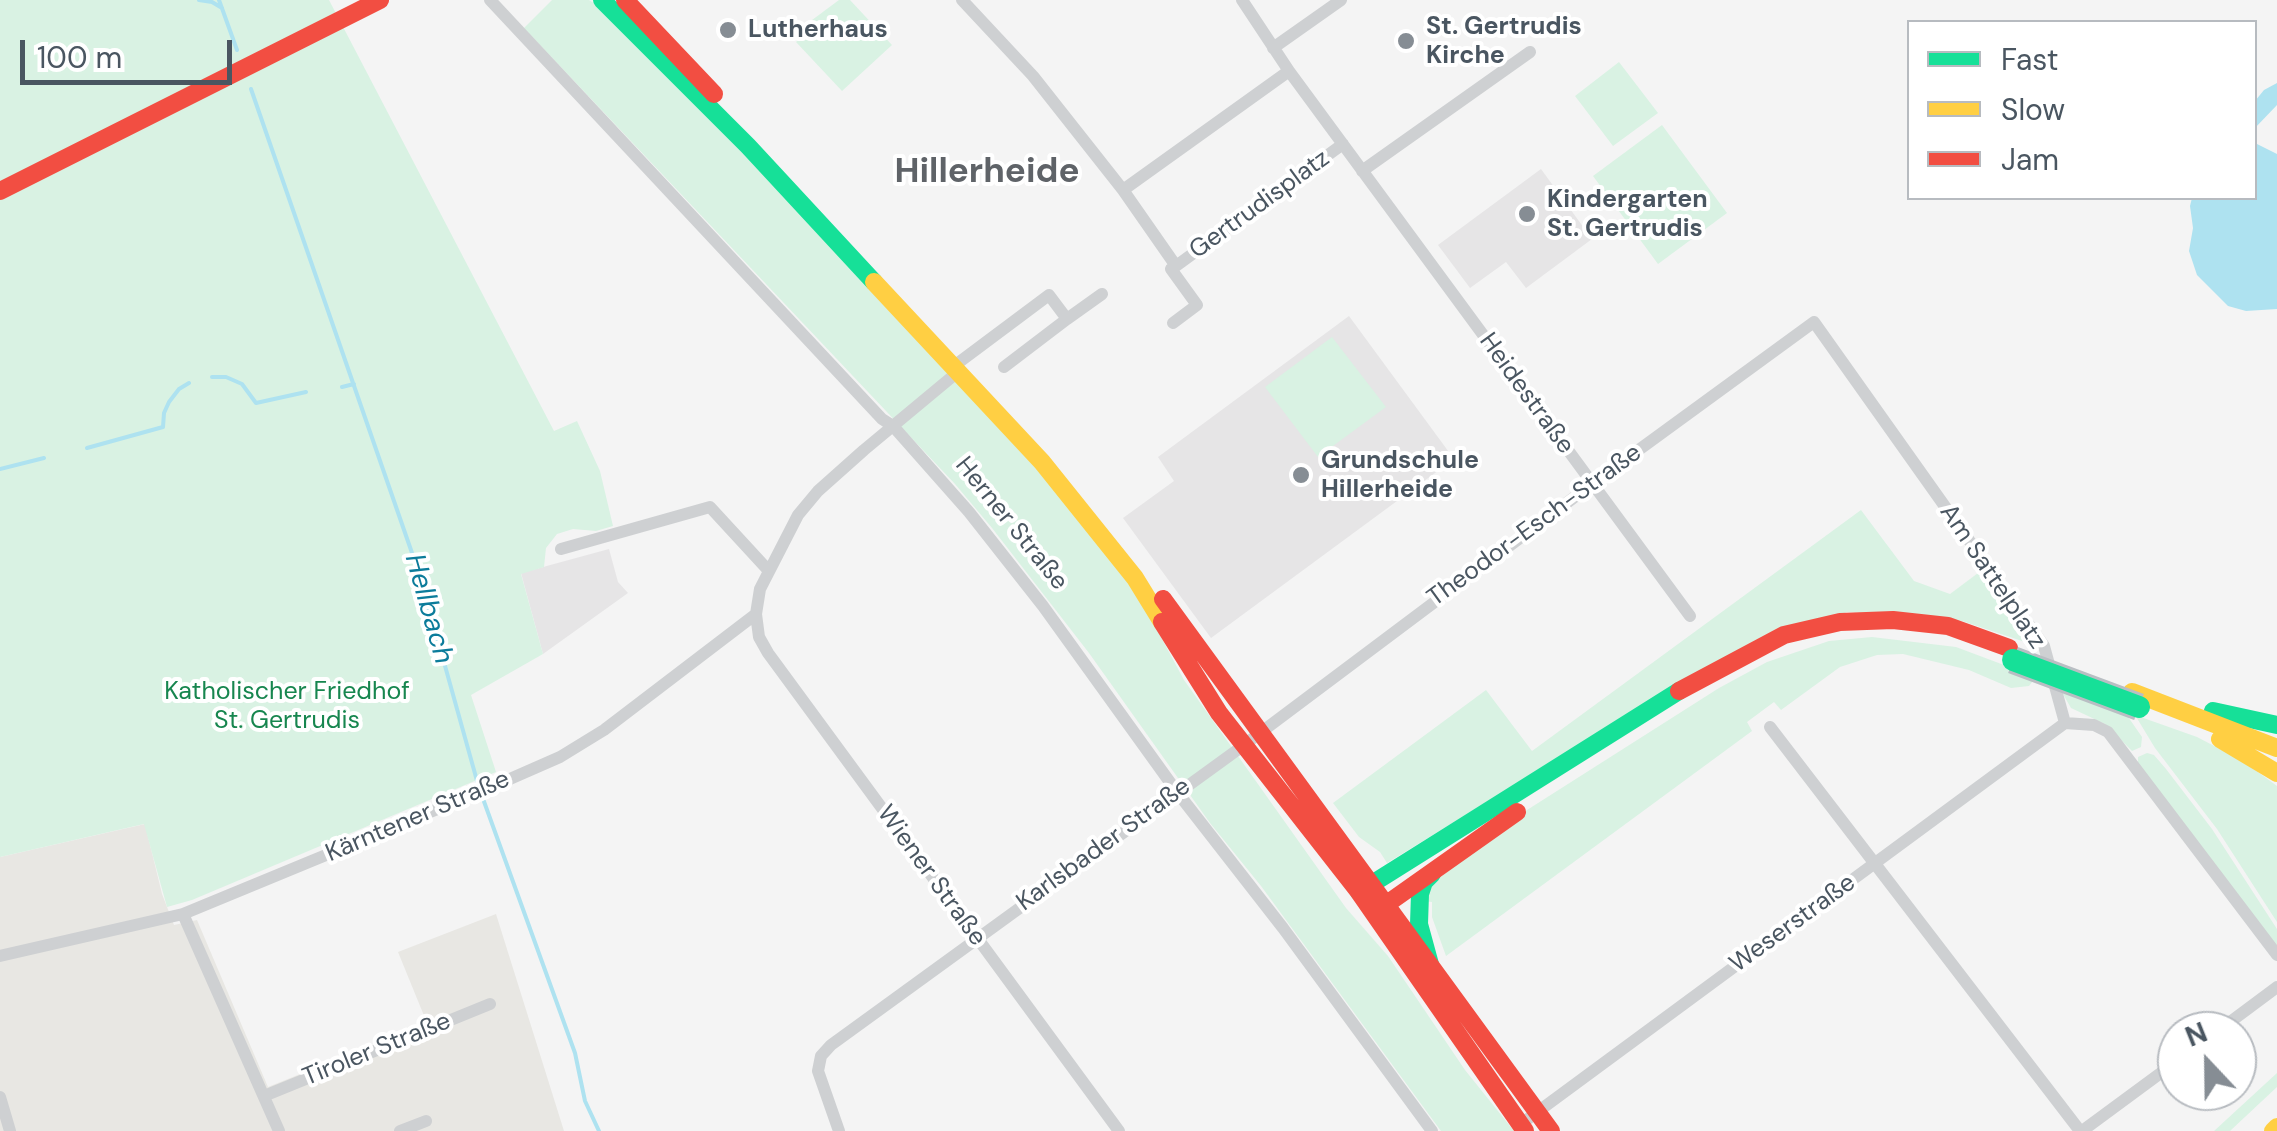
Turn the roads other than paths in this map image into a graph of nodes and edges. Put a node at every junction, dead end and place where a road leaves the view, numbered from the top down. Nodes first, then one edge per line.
1 (359, 0) edge
2 (380, 0) edge
3 (490, 0) edge
4 (602, 0) edge
5 (626, 0) edge
6 (962, 0) edge
7 (1242, 0) edge
8 (1341, 0) edge
9 (1273, 48) junction
10 (1530, 52) dead end
11 (274, 55) junction
12 (1289, 71) junction
13 (1343, 144) junction
14 (1362, 171) junction
15 (1123, 190) junction
16 (0, 191) edge
17 (1176, 266) junction
18 (1102, 294) dead end
19 (1067, 319) junction
20 (1814, 322) joint
21 (1174, 323) dead end
22 (958, 366) junction
23 (1004, 367) dead end
24 (893, 426) junction
25 (1592, 484) junction
26 (561, 549) dead end
27 (768, 570) junction
28 (756, 614) junction
29 (1690, 616) dead end
30 (2011, 654) junction
31 (2135, 699) junction
32 (2186, 722) junction
33 (2065, 723) junction
34 (2277, 725) edge
35 (1770, 727) dead end
36 (1251, 738) junction
37 (2277, 751) edge
38 (2277, 773) edge
39 (1176, 792) junction
40 (1446, 861) junction
41 (1874, 865) junction
42 (1365, 887) junction
43 (1380, 908) junction
44 (183, 914) junction
45 (975, 938) junction
46 (2277, 955) edge
47 (0, 956) edge
48 (1432, 968) junction
49 (2277, 987) edge
50 (490, 1004) dead end
51 (2245, 1011) edge
52 (2157, 1076) edge
53 (264, 1096) junction
54 (0, 1097) edge
55 (426, 1122) dead end
56 (1527, 1122) edge
57 (10, 1131) edge
58 (279, 1131) edge
59 (400, 1131) edge
60 (839, 1131) edge
61 (1119, 1131) edge
62 (1432, 1131) edge
63 (1551, 1131) edge
64 (2081, 1131) edge

1 - 11 main road
2 - 11 main road
3 - 24 street, Herner Straße
4 - 22 main road
5 - 22 main road
6 - 15 street, Gertrudisplatz
7 - 9 street, Heidestraße
8 - 9 street
9 - 12 street, Heidestraße
10 - 14 street
11 - 16 main road
12 - 13 street, Heidestraße
12 - 15 street
13 - 14 street, Heidestraße
13 - 17 street, Gertrudisplatz
14 - 25 street, Heidestraße
15 - 17 street, Gertrudisplatz
17 - 21 street, Gertrudisplatz
18 - 19 street
19 - 22 street
19 - 23 street
20 - 25 street, Theodor-Esch-Straße
20 - 33 street, Am Sattelplatz
22 - 24 street
22 - 36 main road
24 - 27 street
24 - 39 street, Herner Straße
25 - 29 street, Heidestraße
25 - 36 street, Theodor-Esch-Straße
26 - 27 street
27 - 28 street
28 - 44 street, Kärntener Straße
28 - 45 street, Wiener Straße
30 - 31 main road
30 - 40 main road
30 - 42 main road
31 - 32 main road
31 - 34 main road
31 - 37 main road
32 - 37 main road
32 - 38 main road
33 - 41 street, Weserstraße
33 - 46 street
35 - 41 street
36 - 39 street, Karlsbader Straße
36 - 42 main road
39 - 45 street, Karlsbader Straße
39 - 62 street, Herner Straße
40 - 43 main road
40 - 48 main road
41 - 56 street, Weserstraße
41 - 64 street
42 - 43 main road
43 - 48 main road
43 - 56 main road
44 - 47 street, Kärntener Straße
44 - 53 street
45 - 60 street, Karlsbader Straße
45 - 61 street, Wiener Straße
48 - 56 main road
49 - 51 street
50 - 53 street, Tiroler Straße
52 - 64 street
53 - 58 street
54 - 57 street
55 - 59 street
56 - 63 main road

